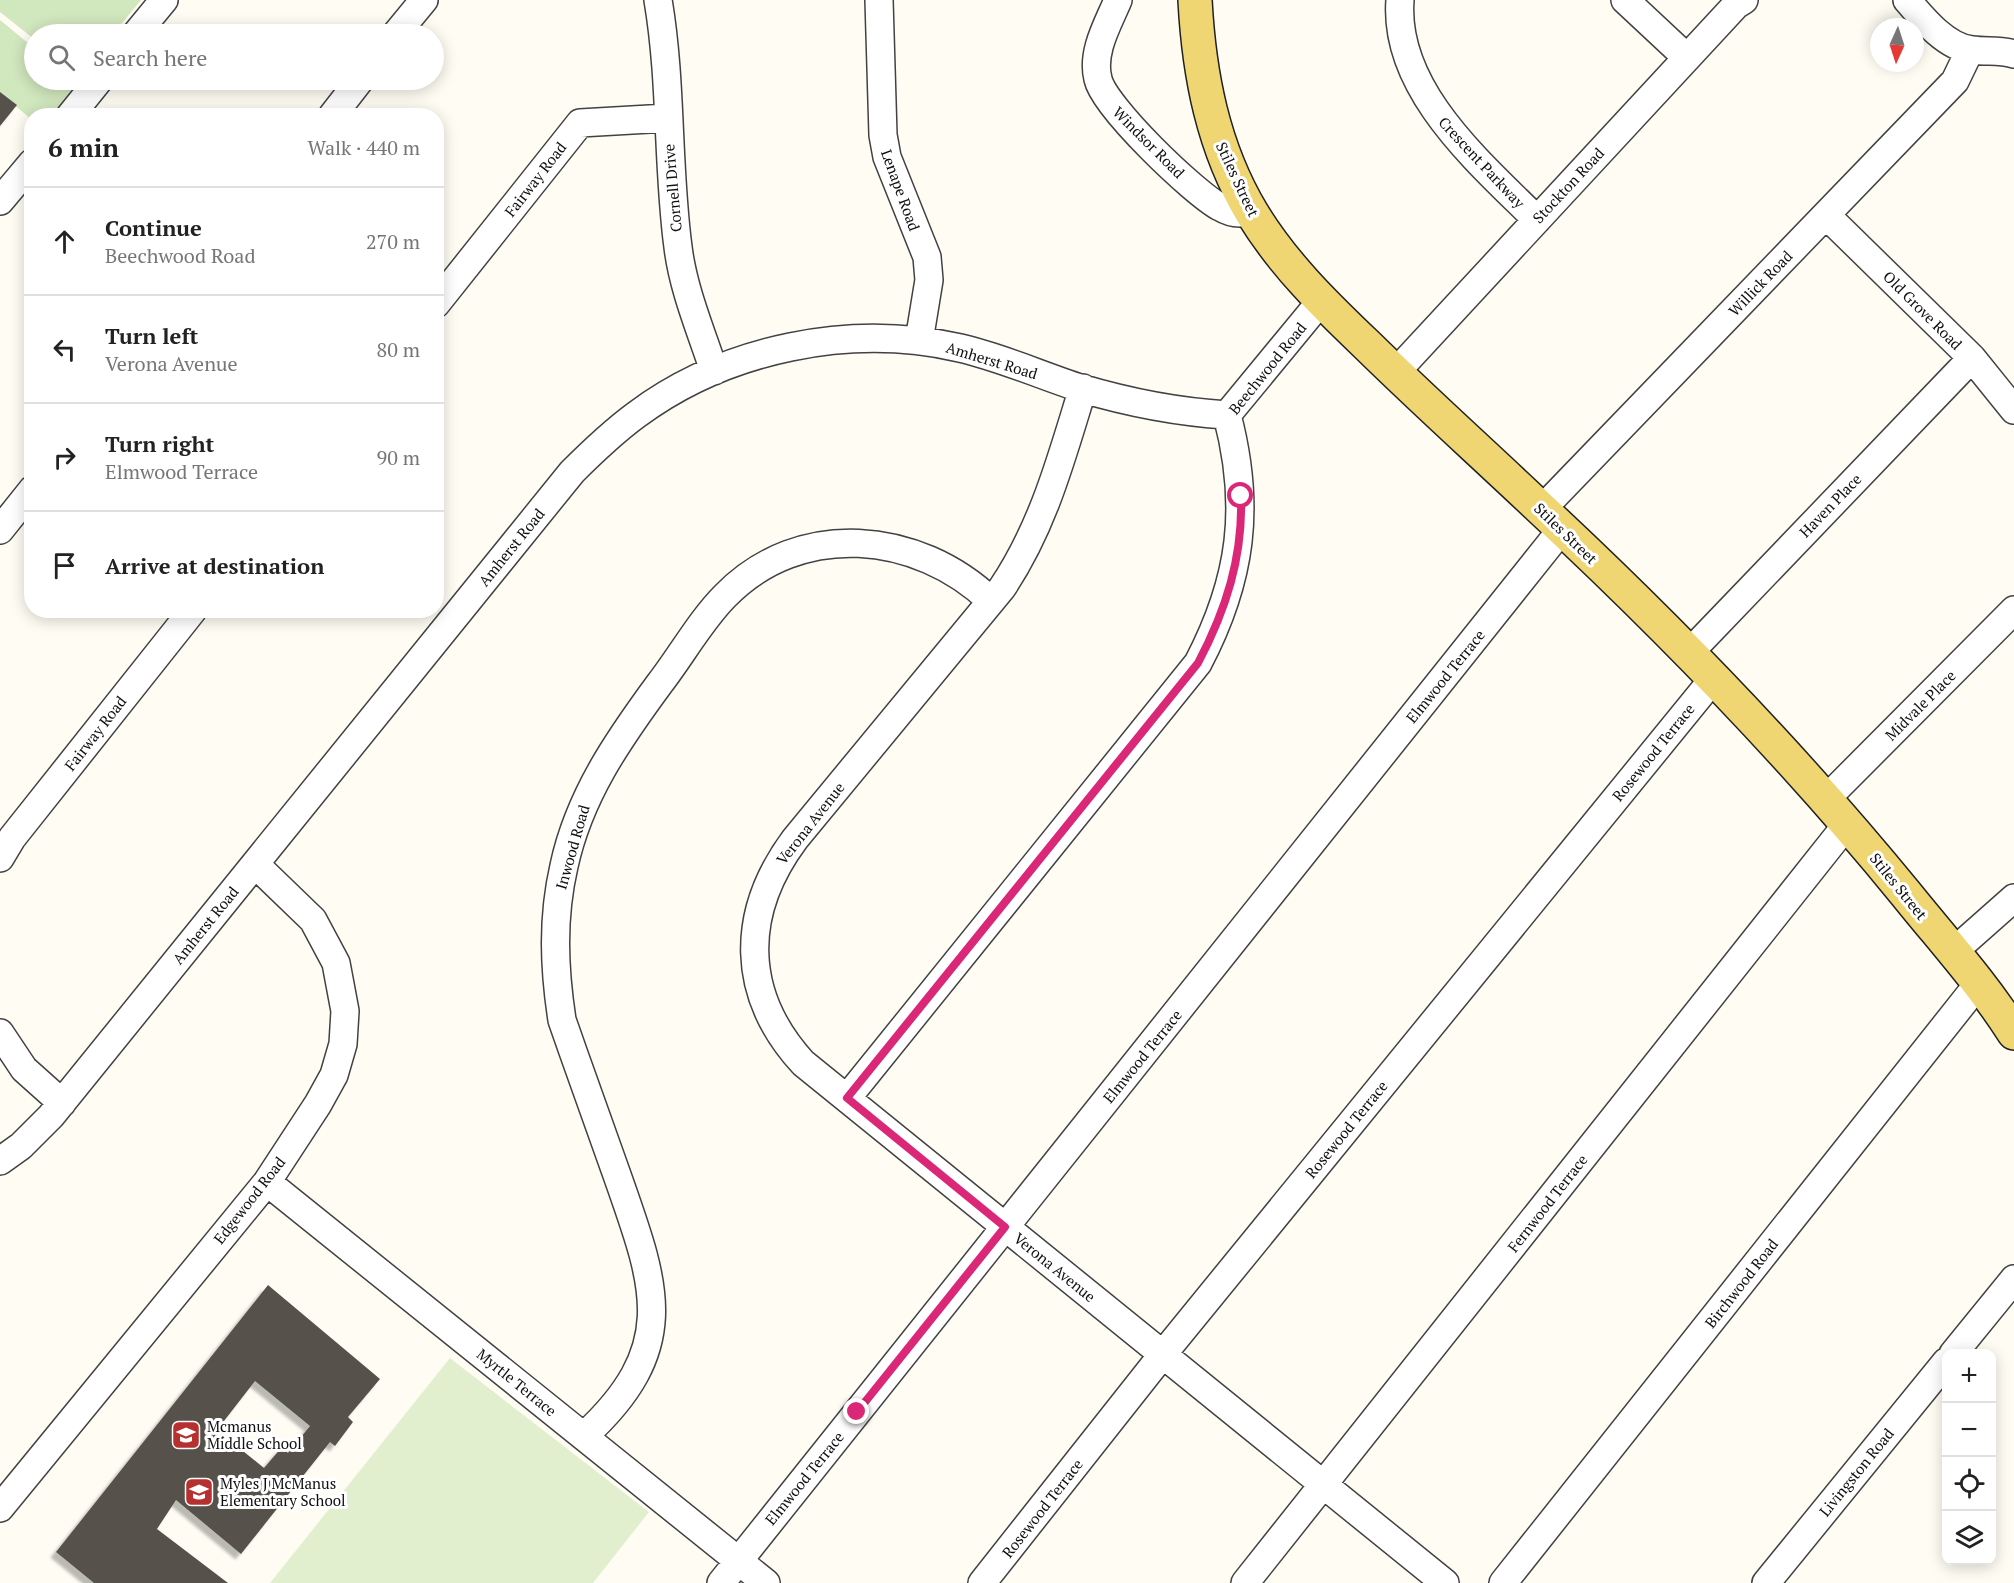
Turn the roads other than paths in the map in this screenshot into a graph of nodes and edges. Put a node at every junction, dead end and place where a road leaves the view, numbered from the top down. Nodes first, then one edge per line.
1 (164, 0) edge
2 (424, 0) edge
3 (658, 0) edge
4 (879, 0) edge
5 (1118, 0) edge
6 (1195, 0) edge
7 (1400, 0) edge
8 (1626, 0) edge
9 (1907, 0) edge
10 (1737, 2) edge
11 (144, 24) edge
12 (404, 24) edge
13 (1970, 50) junction
14 (2014, 54) edge
15 (1686, 57) junction
16 (91, 90) edge
17 (352, 90) edge
18 (76, 108) edge
19 (338, 108) edge
20 (667, 118) junction
21 (24, 172) edge
22 (0, 201) edge
23 (1251, 212) junction
24 (1826, 215) junction
25 (1537, 220) junction
26 (444, 294) edge
27 (1321, 301) junction
28 (919, 341) junction
29 (1972, 358) junction
30 (714, 371) junction
31 (1395, 373) junction
32 (1083, 388) junction
33 (2014, 410) edge
34 (1227, 415) junction
35 (24, 500) edge
36 (1552, 519) junction
37 (0, 530) edge
38 (991, 601) junction
39 (2014, 610) edge
40 (187, 618) edge
41 (1689, 653) junction
42 (1714, 678) junction
43 (1826, 799) junction
44 (1848, 823) junction
45 (0, 858) edge
46 (255, 864) junction
47 (2014, 897) edge
48 (1953, 952) junction
49 (1978, 983) junction
50 (0, 1033) edge
51 (2014, 1033) edge
52 (847, 1098) junction
53 (62, 1103) junction
54 (0, 1161) edge
55 (267, 1182) junction
56 (1005, 1227) junction
57 (2014, 1279) edge
58 (1956, 1349) edge
59 (1163, 1354) junction
60 (1942, 1368) edge
61 (584, 1436) junction
62 (1324, 1485) junction
63 (0, 1508) edge
64 (738, 1561) junction
65 (720, 1583) edge
66 (766, 1583) edge
67 (982, 1583) edge
68 (1245, 1583) edge
69 (1445, 1583) edge
70 (1503, 1583) edge
71 (1766, 1583) edge

1 - 11 street
2 - 12 street
3 - 20 street, Cornell Drive
4 - 28 street, Lenape Road
5 - 23 street, Windsor Road
6 - 23 main road, Stiles Street
7 - 25 street, Crescent Parkway
8 - 15 street
9 - 13 street
10 - 15 street, Stockton Road
13 - 14 street
13 - 24 street, Willick Road
15 - 25 street, Stockton Road
16 - 18 street
17 - 19 street
20 - 26 street, Fairway Road
20 - 30 street, Cornell Drive
21 - 22 street
23 - 27 main road, Stiles Street
24 - 29 street, Old Grove Road
24 - 36 street, Willick Road
25 - 31 street, Stockton Road
27 - 31 main road, Stiles Street
27 - 34 street, Beechwood Road
28 - 30 street, Amherst Road
28 - 32 street, Amherst Road
29 - 33 street, Old Grove Road
29 - 41 street, Haven Place
30 - 46 street, Amherst Road
31 - 36 main road, Stiles Street
32 - 34 street, Amherst Road
32 - 38 street, Verona Avenue
34 - 52 street, Beechwood Road
35 - 37 street
36 - 41 main road, Stiles Street
36 - 56 street, Elmwood Terrace
38 - 52 street, Verona Avenue
38 - 61 street, Inwood Road
39 - 43 street, Midvale Place
40 - 45 street, Fairway Road
41 - 42 main road, Stiles Street
42 - 43 main road, Stiles Street
42 - 59 street, Rosewood Terrace
43 - 44 main road, Stiles Street
44 - 48 main road, Stiles Street
44 - 62 street, Fernwood Terrace
46 - 53 street, Amherst Road
46 - 55 street, Edgewood Road
47 - 48 street
48 - 49 main road, Stiles Street
49 - 51 main road, Stiles Street
49 - 70 street, Birchwood Road
50 - 53 street
52 - 56 street, Verona Avenue
53 - 54 street, Amherst Road
55 - 61 street, Myrtle Terrace
55 - 63 street, Edgewood Road
56 - 59 street, Verona Avenue
56 - 64 street, Elmwood Terrace
57 - 58 street
59 - 62 street, Verona Avenue
59 - 67 street, Rosewood Terrace
60 - 71 street, Livingston Road
61 - 64 street, Myrtle Terrace
62 - 68 street, Fernwood Terrace
62 - 69 street, Verona Avenue
64 - 65 street, Elmwood Terrace
64 - 66 street, Myrtle Terrace

